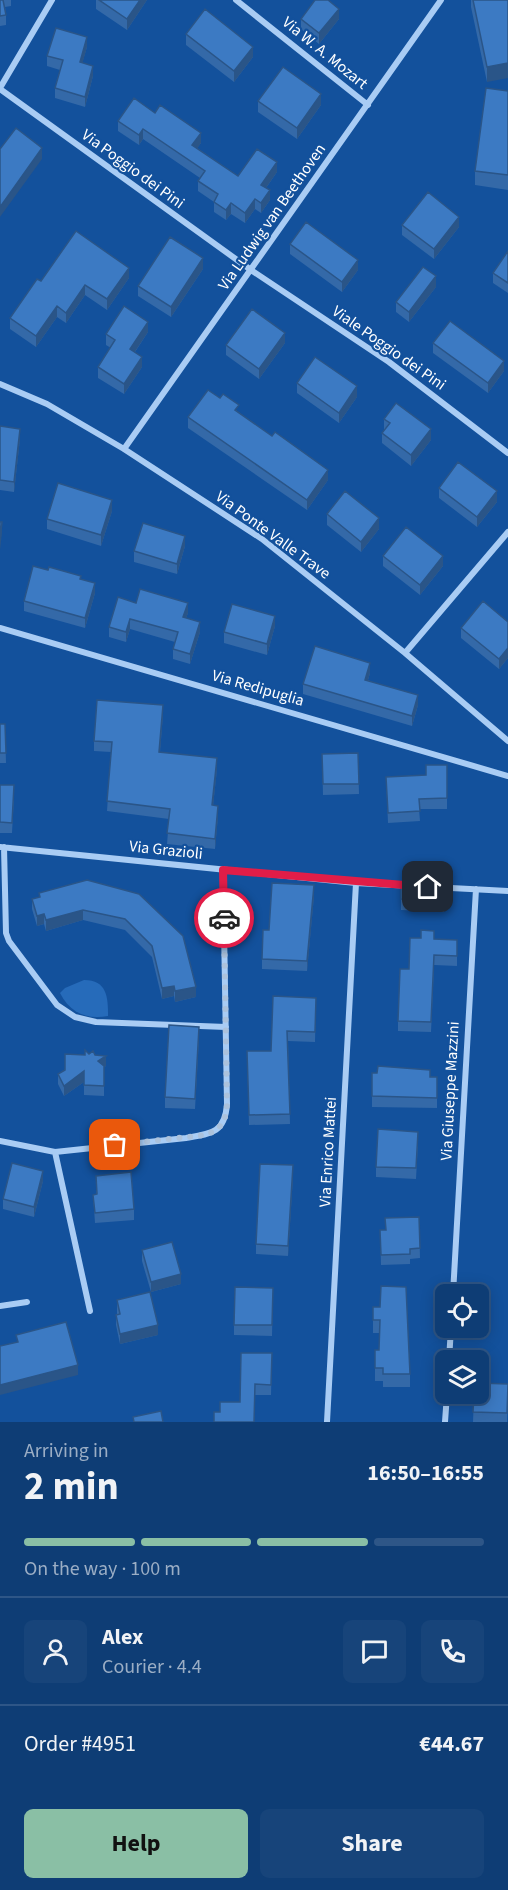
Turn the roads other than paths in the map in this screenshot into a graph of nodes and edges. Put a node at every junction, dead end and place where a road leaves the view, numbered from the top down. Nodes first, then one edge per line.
1 (52, 0) edge
2 (236, 0) edge
3 (441, 0) edge
4 (0, 89) edge
5 (368, 105) junction
6 (251, 270) junction
7 (0, 384) edge
8 (124, 449) junction
9 (508, 453) edge
10 (508, 532) edge
11 (0, 628) edge
12 (405, 653) junction
13 (508, 741) edge
14 (508, 776) edge
15 (2, 847) edge
16 (223, 870) junction
17 (356, 883) junction
18 (476, 889) junction
19 (508, 891) edge
20 (226, 1027) junction
21 (0, 1141) edge
22 (55, 1152) junction
23 (454, 1284) edge
24 (27, 1302) dead end
25 (0, 1306) edge
26 (90, 1311) dead end
27 (446, 1404) edge
28 (327, 1422) edge
29 (445, 1422) edge

1 - 4 street
2 - 5 street, Via W. A. Mozart
3 - 5 street, Via Ludwig van Beethoven
4 - 6 street, Via Poggio dei Pini
5 - 6 street, Via Ludwig van Beethoven
6 - 8 street, Via Ludwig van Beethoven
6 - 9 street, Viale Poggio dei Pini
7 - 8 street, Via Ponte Valle Trave
8 - 12 street, Via Ponte Valle Trave
10 - 12 street
11 - 14 street, Via Redipuglia
12 - 13 street, Via Ponte Valle Trave
15 - 16 street, Via Grazioli
15 - 20 street
16 - 17 street, Via Grazioli
16 - 20 street
17 - 18 street, Via Grazioli
17 - 28 street, Via Enrico Mattei
18 - 19 street, Via Grazioli
18 - 23 street, Via Giuseppe Mazzini
20 - 22 street
21 - 22 street
22 - 26 street
24 - 25 street
27 - 29 street

